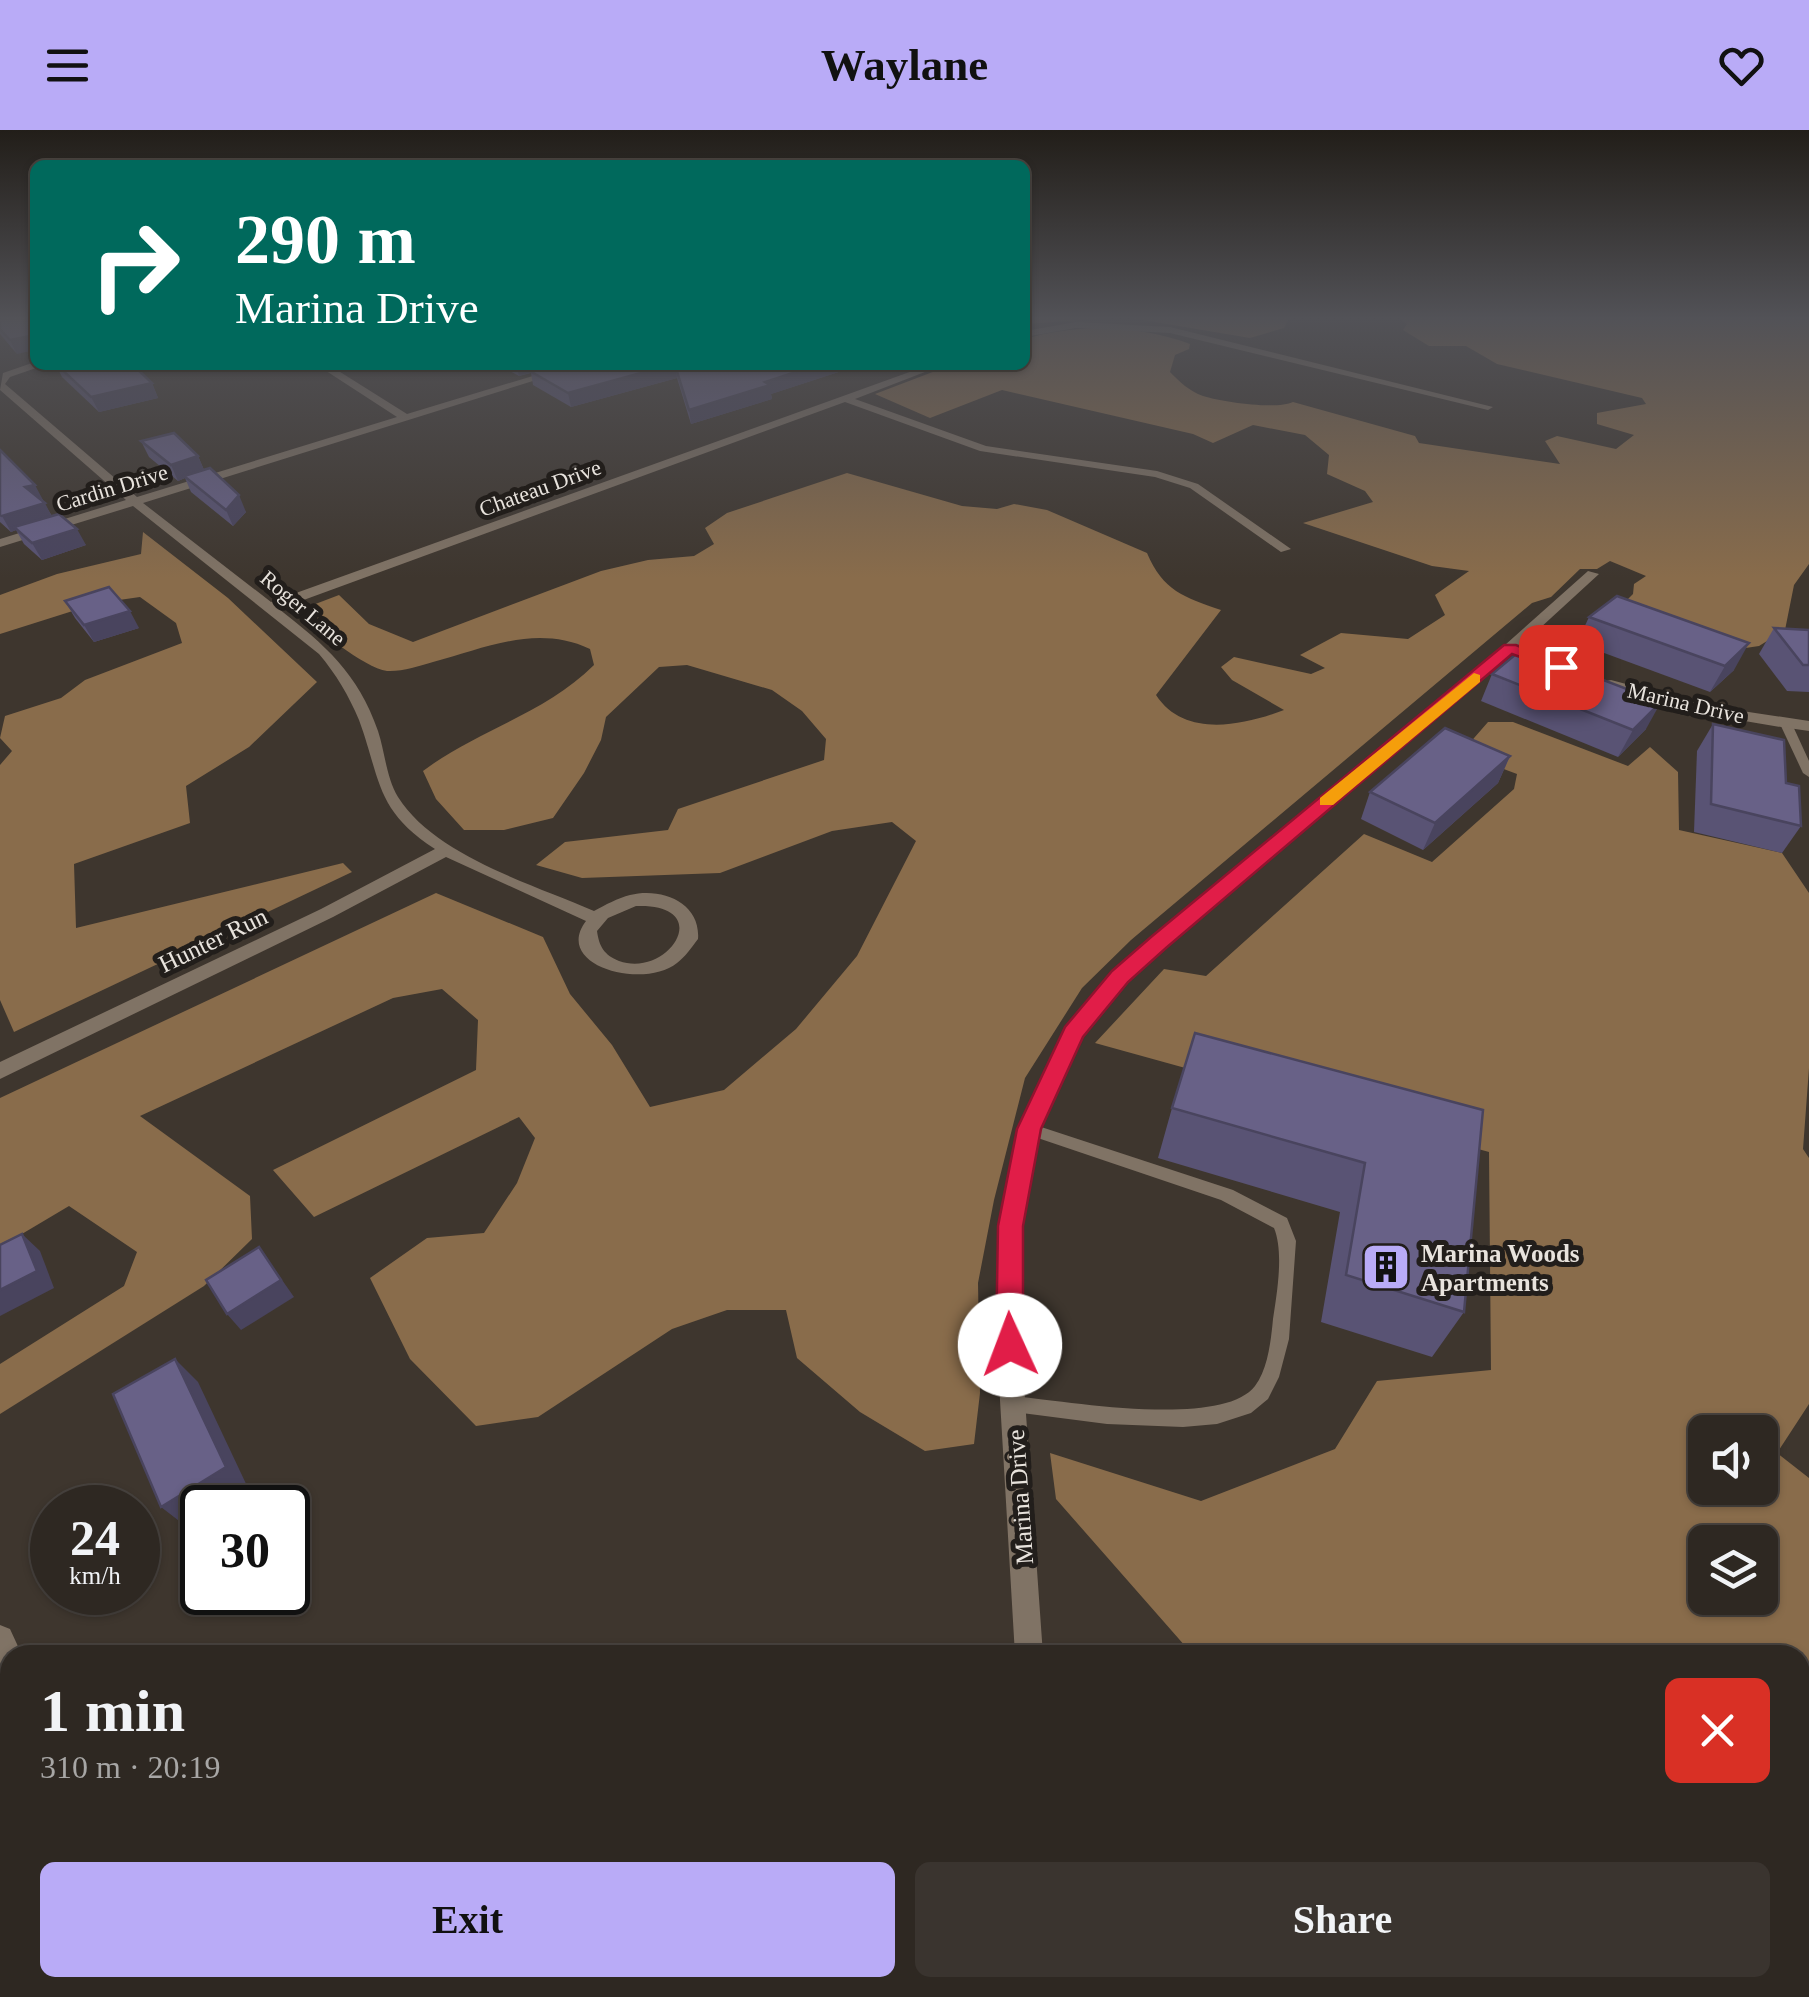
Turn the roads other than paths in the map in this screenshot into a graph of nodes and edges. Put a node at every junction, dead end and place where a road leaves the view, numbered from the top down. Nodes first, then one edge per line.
1 (22, 404) edge
2 (384, 404) edge
3 (447, 404) edge
4 (835, 404) edge
5 (857, 404) edge
6 (1476, 404) edge
7 (1488, 407) dead end
8 (404, 417) junction
9 (135, 502) junction
10 (0, 543) edge
11 (1286, 549) dead end
12 (1593, 574) dead end
13 (268, 608) junction
14 (1586, 677) edge
15 (1786, 724) junction
16 (1809, 726) edge
17 (1809, 773) edge
18 (446, 850) junction
19 (596, 919) junction
20 (0, 1072) edge
21 (1029, 1129) junction
22 (1014, 1405) junction
23 (1028, 1645) edge

1 - 9 street, Roger Lane
2 - 8 street
3 - 8 street, Cardin Drive
4 - 13 street, Chateau Drive
5 - 11 street
6 - 7 street
8 - 9 street, Cardin Drive
9 - 10 street, Cardin Drive
9 - 13 street, Roger Lane
12 - 21 street, Marina Drive
13 - 18 street, Roger Lane
14 - 15 street, Marina Drive
15 - 16 street, Marina Drive
15 - 17 lane
18 - 19 street, Roger Lane
18 - 20 street, Hunter Run
19 - 19 street
21 - 22 street, Marina Drive
21 - 22 lane
22 - 23 street, Marina Drive

